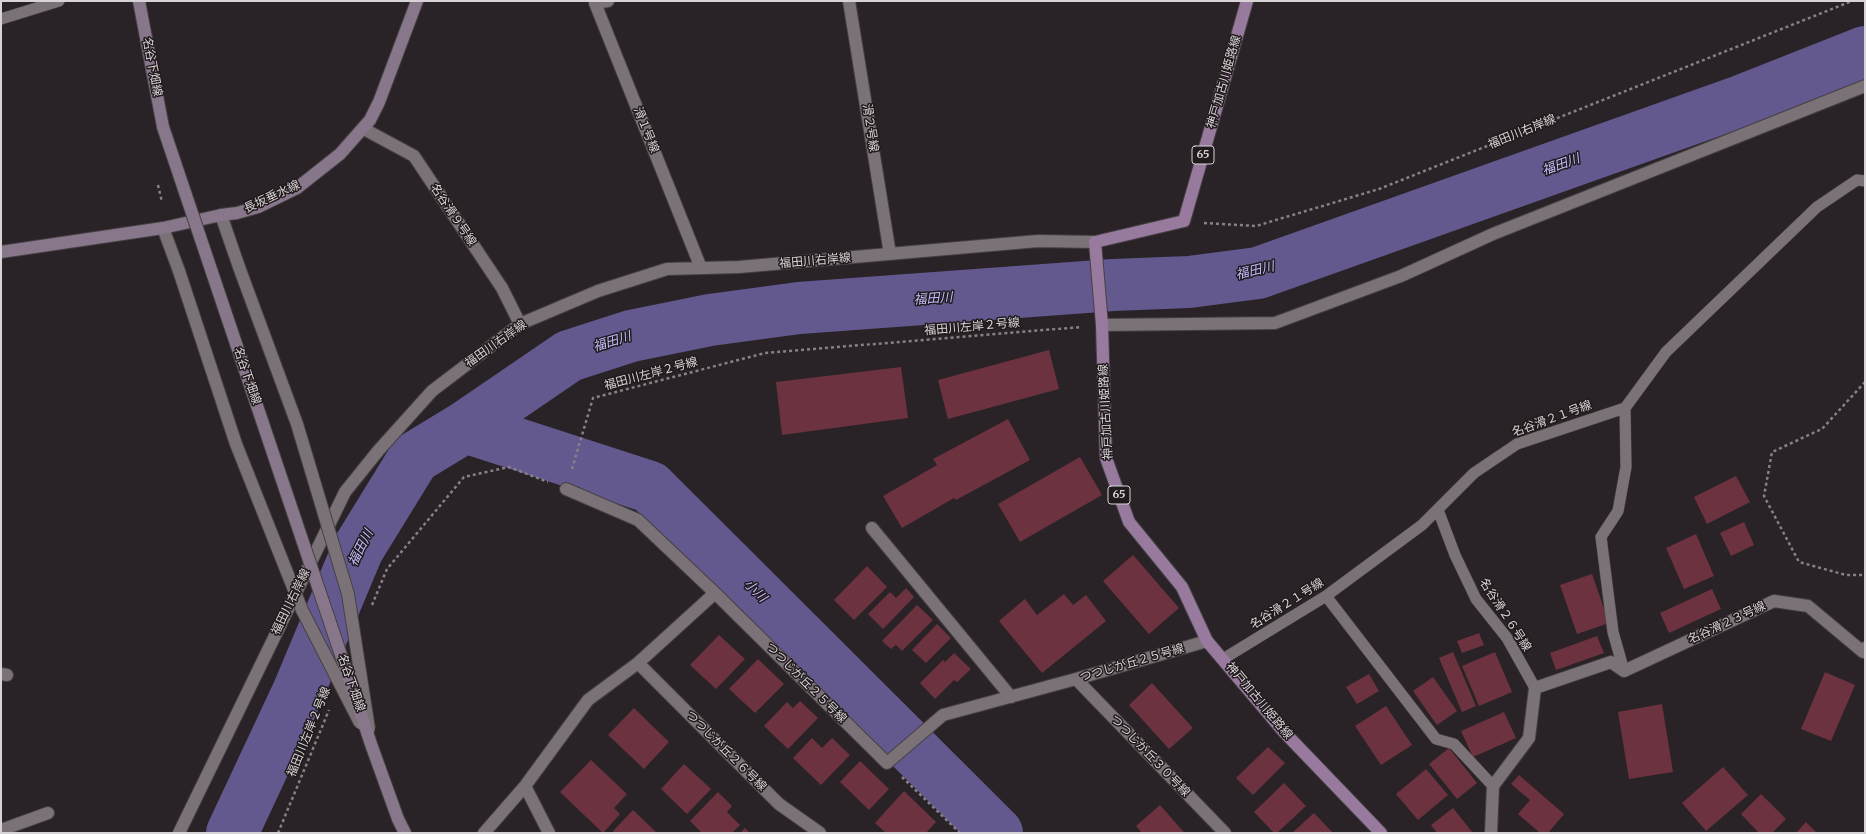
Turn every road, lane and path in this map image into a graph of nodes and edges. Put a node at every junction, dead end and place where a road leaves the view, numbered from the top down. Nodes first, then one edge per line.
1 (59, 1) edge
2 (139, 1) edge
3 (417, 1) edge
4 (608, 1) edge
5 (849, 1) edge
6 (1247, 1) edge
7 (1852, 1) edge
8 (1, 19) edge
9 (1865, 86) edge
10 (364, 129) junction
11 (1865, 181) edge
12 (222, 215) junction
13 (1184, 221) junction
14 (163, 228) junction
15 (1095, 242) junction
16 (1, 252) edge
17 (890, 254) junction
18 (701, 268) junction
19 (520, 324) junction
20 (1102, 325) junction
21 (1865, 382) edge
22 (1625, 408) junction
23 (566, 489) junction
24 (1438, 510) junction
25 (872, 528) dead end
26 (1865, 575) edge
27 (715, 593) junction
28 (1326, 596) junction
29 (372, 605) dead end
30 (1207, 641) junction
31 (1865, 648) edge
32 (1223, 659) junction
33 (638, 663) junction
34 (1624, 671) junction
35 (1076, 679) junction
36 (1535, 688) junction
37 (1010, 697) junction
38 (329, 708) dead end
39 (372, 747) junction
40 (887, 763) junction
41 (524, 786) junction
42 (1493, 786) junction
43 (48, 813) dead end
44 (1, 830) edge
45 (179, 833) edge
46 (278, 833) edge
47 (404, 833) edge
48 (484, 833) edge
49 (549, 833) edge
50 (820, 833) edge
51 (960, 833) edge
52 (1225, 833) edge
53 (1381, 833) edge
54 (1491, 833) edge

1 - 8 lane
2 - 39 street, 名谷下畑線, bridge
3 - 10 street, 長坂垂水線
4 - 18 street, 滑１号線
5 - 17 street, 滑２号線
6 - 13 main road, 神戸加古川姫路線 / 65
7 - 13 path, 福田川右岸線
9 - 20 street
10 - 12 street, 長坂垂水線
10 - 19 street, 名谷滑９号線
11 - 22 lane
12 - 14 street, 長坂垂水線
12 - 39 street, 名谷下畑線, bridge
13 - 15 main road
14 - 16 street, 長坂垂水線
14 - 39 street, 名谷下畑線, bridge
15 - 17 street, 福田川右岸線
15 - 20 main road, 神戸加古川姫路線 / 65
17 - 18 street, 福田川右岸線
18 - 19 street, 福田川右岸線
19 - 45 street, 福田川右岸線
20 - 23 path, 福田川左岸２号線
20 - 30 main road, 神戸加古川姫路線 / 65
21 - 26 path
22 - 24 lane, 名谷滑２１号線
22 - 34 lane
23 - 27 street, つつじが丘２５号線
23 - 29 path
24 - 28 lane, 名谷滑２１号線
24 - 36 lane, 名谷滑２６号線
25 - 37 street
27 - 33 street
27 - 40 street, つつじが丘２５号線
28 - 32 lane, 名谷滑２１号線
28 - 42 lane
30 - 32 main road, 神戸加古川姫路線 / 65
30 - 35 street, つつじが丘２５号線
31 - 34 street, 名谷滑２３号線
32 - 53 main road, 神戸加古川姫路線 / 65
33 - 41 street
33 - 50 street, つつじが丘２６号線
34 - 36 street
35 - 37 street, つつじが丘２５号線
35 - 52 street, つつじが丘３０号線
36 - 42 street
37 - 40 street, つつじが丘２５号線
38 - 46 path, 福田川左岸２号線
39 - 47 street, 名谷下畑線, bridge
40 - 51 path
41 - 48 street
41 - 49 street
42 - 54 street
43 - 44 street

